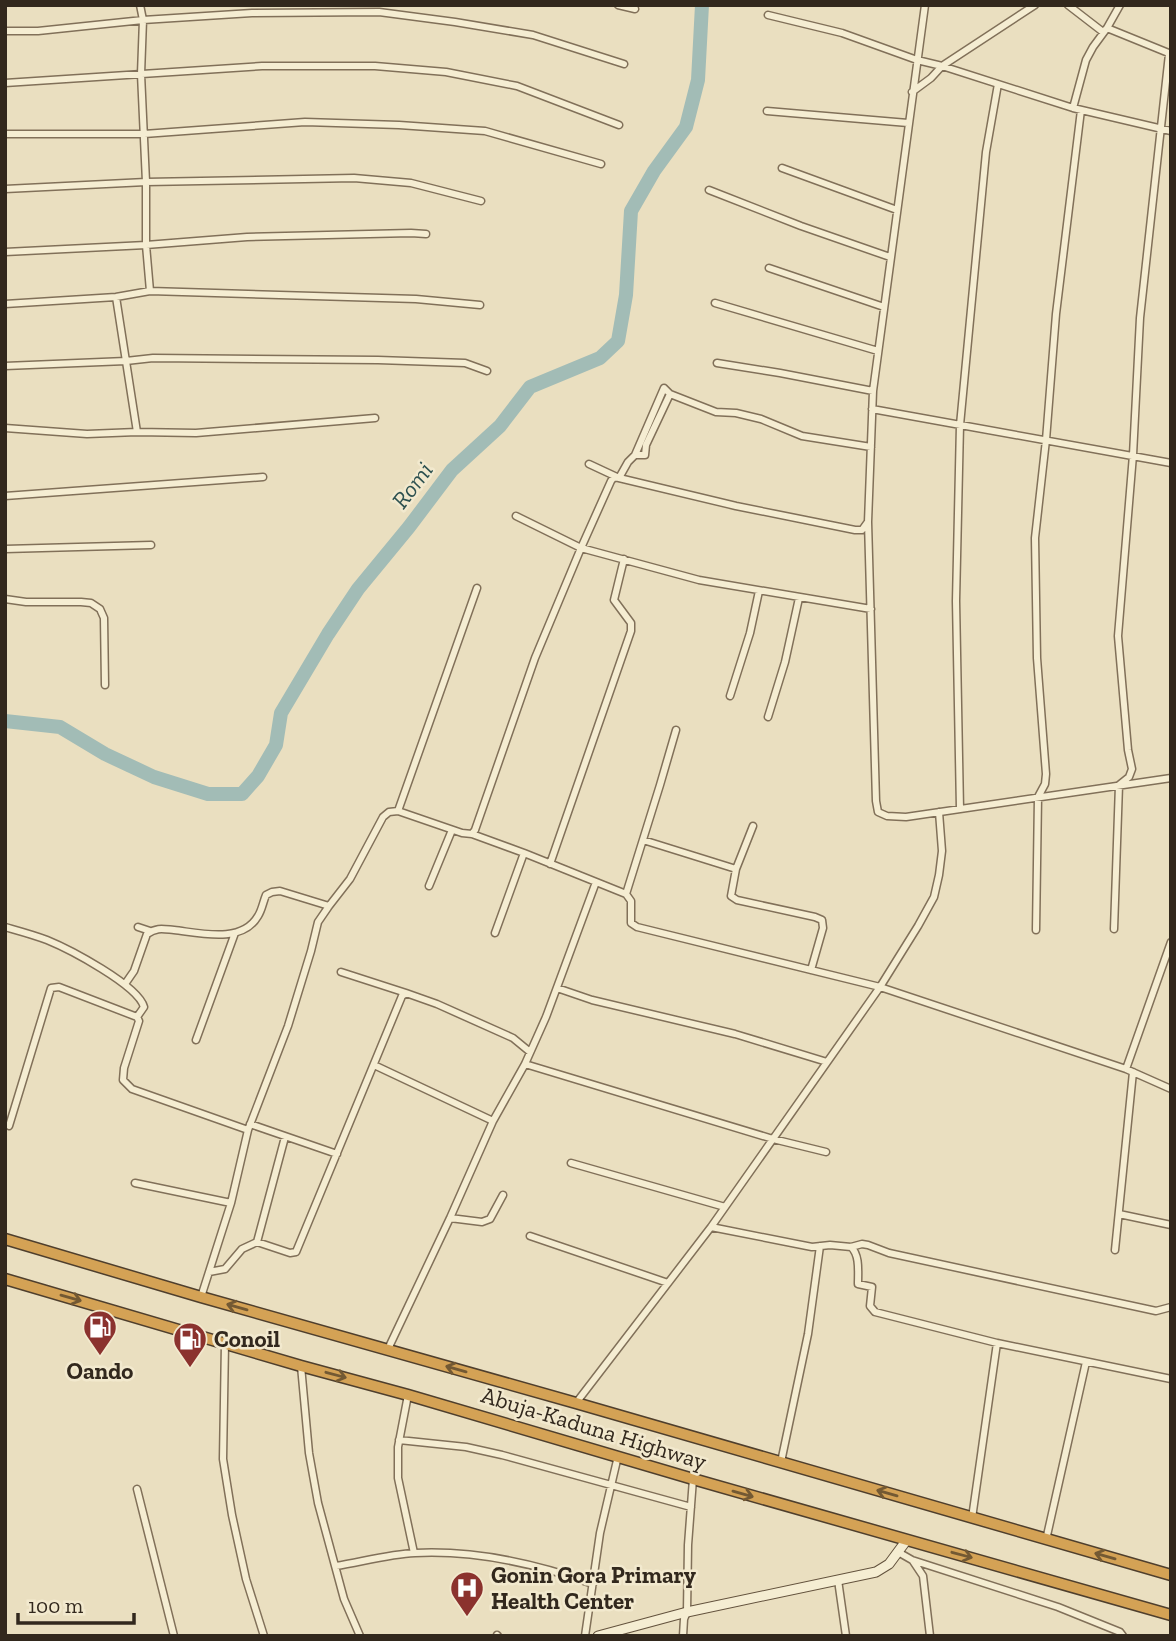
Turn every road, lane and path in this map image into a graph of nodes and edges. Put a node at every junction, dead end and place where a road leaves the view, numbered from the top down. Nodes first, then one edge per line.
1 (140, 5) edge
2 (618, 5) edge
3 (925, 5) edge
4 (1035, 5) edge
5 (1068, 5) edge
6 (1120, 5) edge
7 (635, 9) dead end
8 (768, 15) dead end
9 (143, 20) junction
10 (1107, 28) junction
11 (5, 31) edge
12 (1170, 54) edge
13 (917, 60) junction
14 (624, 64) dead end
15 (942, 66) junction
16 (141, 74) junction
17 (5, 83) edge
18 (998, 84) junction
19 (912, 92) junction
20 (1073, 108) junction
21 (1081, 110) junction
22 (767, 111) dead end
23 (908, 123) junction
24 (619, 125) dead end
25 (1161, 129) junction
26 (1171, 131) edge
27 (5, 134) edge
28 (144, 134) junction
29 (601, 164) dead end
30 (782, 168) dead end
31 (146, 182) junction
32 (5, 188) edge
33 (709, 190) dead end
34 (481, 201) dead end
35 (897, 210) junction
36 (426, 234) dead end
37 (146, 245) junction
38 (5, 251) edge
39 (890, 257) junction
40 (769, 268) dead end
41 (150, 291) junction
42 (116, 297) junction
43 (715, 303) dead end
44 (5, 304) edge
45 (480, 305) dead end
46 (884, 307) junction
47 (878, 351) junction
48 (126, 361) junction
49 (717, 363) dead end
50 (5, 366) edge
51 (487, 371) dead end
52 (873, 391) junction
53 (872, 409) junction
54 (375, 418) dead end
55 (960, 425) junction
56 (5, 428) edge
57 (137, 432) junction
58 (1046, 440) junction
59 (871, 447) junction
60 (1133, 455) junction
61 (1171, 463) edge
62 (589, 464) dead end
63 (263, 477) dead end
64 (619, 478) junction
65 (5, 496) edge
66 (516, 516) dead end
67 (868, 522) junction
68 (151, 545) dead end
69 (581, 548) junction
70 (5, 549) edge
71 (624, 559) junction
72 (477, 588) dead end
73 (759, 591) junction
74 (799, 598) junction
75 (5, 599) edge
76 (871, 609) junction
77 (105, 685) dead end
78 (730, 696) dead end
79 (768, 717) dead end
80 (676, 730) dead end
81 (1171, 778) edge
82 (1119, 785) junction
83 (1038, 797) junction
84 (960, 809) junction
85 (398, 811) junction
86 (939, 812) junction
87 (753, 826) dead end
88 (452, 830) junction
89 (476, 834) junction
90 (643, 840) junction
91 (524, 853) junction
92 (550, 864) junction
93 (736, 869) junction
94 (596, 882) junction
95 (429, 887) dead end
96 (626, 894) junction
97 (329, 905) junction
98 (5, 927) edge
99 (138, 927) dead end
100 (1114, 929) dead end
101 (1035, 930) dead end
102 (150, 932) junction
103 (234, 933) junction
104 (495, 933) dead end
105 (1171, 942) edge
106 (811, 970) junction
107 (341, 972) dead end
108 (125, 984) junction
109 (880, 987) junction
110 (556, 988) junction
111 (406, 993) junction
112 (137, 1017) junction
113 (196, 1040) dead end
114 (530, 1052) junction
115 (827, 1062) junction
116 (525, 1063) junction
117 (374, 1065) junction
118 (1130, 1071) junction
119 (1171, 1089) edge
120 (494, 1121) junction
121 (9, 1126) dead end
122 (249, 1127) junction
123 (285, 1137) junction
124 (773, 1139) junction
125 (826, 1152) dead end
126 (337, 1154) junction
127 (571, 1163) dead end
128 (135, 1183) dead end
129 (503, 1195) dead end
130 (230, 1203) junction
131 (725, 1207) junction
132 (1119, 1214) junction
133 (450, 1218) junction
134 (1171, 1225) edge
135 (711, 1227) junction
136 (530, 1236) dead end
137 (5, 1240) edge
138 (257, 1242) junction
139 (820, 1246) junction
140 (851, 1247) junction
141 (1115, 1250) dead end
142 (209, 1272) junction
143 (5, 1279) edge
144 (668, 1283) junction
145 (201, 1297) junction
146 (1171, 1307) edge
147 (225, 1343) junction
148 (997, 1343) junction
149 (388, 1349) junction
150 (1086, 1362) junction
151 (301, 1366) junction
152 (1171, 1380) edge
153 (408, 1395) junction
154 (576, 1403) junction
155 (398, 1440) junction
156 (618, 1456) junction
157 (781, 1462) junction
158 (693, 1479) junction
159 (611, 1486) junction
160 (137, 1489) dead end
161 (691, 1507) junction
162 (972, 1519) junction
163 (1046, 1540) junction
164 (906, 1541) junction
165 (898, 1552) junction
166 (414, 1553) junction
167 (912, 1560) junction
168 (336, 1566) junction
169 (1171, 1575) edge
170 (838, 1580) junction
171 (593, 1584) junction
172 (687, 1612) junction
173 (1171, 1615) edge
174 (174, 1636) edge
175 (264, 1636) edge
176 (360, 1636) edge
177 (585, 1636) edge
178 (598, 1636) edge
179 (683, 1636) edge
180 (846, 1636) edge
181 (930, 1636) edge
182 (1123, 1636) edge

1 - 9 street
2 - 7 street
3 - 13 street
4 - 15 street
5 - 10 street
6 - 10 street
8 - 13 street
9 - 11 street
9 - 14 street
9 - 16 street
10 - 12 street
10 - 20 street
12 - 25 street
13 - 15 street
13 - 19 street
15 - 18 street
15 - 19 street
16 - 17 street
16 - 24 street
16 - 28 street
18 - 20 street
18 - 55 street
19 - 23 street
20 - 21 street
21 - 25 street
21 - 58 street
22 - 23 street
23 - 35 street
25 - 26 street
25 - 60 street
27 - 28 street
28 - 29 street
28 - 31 street
30 - 35 street
31 - 32 street
31 - 34 street
31 - 37 street
33 - 39 street
35 - 39 street
36 - 37 street
37 - 38 street
37 - 41 street
39 - 46 street
40 - 46 street
41 - 42 street
41 - 45 street
42 - 44 street
42 - 48 street
43 - 47 street
46 - 47 street
47 - 52 street
48 - 50 street
48 - 51 street
48 - 57 street
49 - 52 street
52 - 53 street
53 - 55 street
53 - 59 street
54 - 57 street
55 - 58 street
55 - 84 street
56 - 57 street
58 - 60 street
58 - 83 street
59 - 64 street
59 - 67 street
60 - 61 street
60 - 82 street
62 - 64 street
63 - 65 street
64 - 67 street
64 - 69 street
66 - 69 street
67 - 76 street
68 - 70 street
69 - 71 street
69 - 89 street
71 - 73 street
71 - 92 street
72 - 85 street
73 - 74 street
73 - 78 street
74 - 76 street
74 - 79 street
75 - 77 street
76 - 86 street
80 - 90 street
81 - 82 street
82 - 83 street
82 - 100 street
83 - 84 street
83 - 101 street
84 - 86 street
85 - 88 street
85 - 97 street
86 - 109 street
87 - 93 street
88 - 89 street
88 - 95 street
89 - 91 street
90 - 93 street
90 - 96 street
91 - 92 street
91 - 104 street
92 - 94 street
93 - 106 street
94 - 96 street
94 - 110 street
96 - 106 street
97 - 103 street
97 - 122 street
98 - 108 street
99 - 102 street
102 - 103 street
102 - 108 street
103 - 113 street
105 - 118 street
106 - 109 street
107 - 111 street
108 - 112 street
109 - 115 street
109 - 118 street
110 - 114 street
110 - 115 street
111 - 114 street
111 - 117 street
112 - 121 street
112 - 122 street
114 - 116 street
115 - 124 street
116 - 120 street
116 - 124 street
117 - 120 street
117 - 126 street
118 - 119 street
118 - 132 street
120 - 133 street
122 - 123 street
122 - 130 street
123 - 126 street
123 - 138 street
124 - 125 street
124 - 131 street
126 - 138 street
127 - 131 street
128 - 130 street
129 - 133 street
130 - 142 street
131 - 135 street
132 - 134 street
132 - 141 street
133 - 149 street
135 - 139 street
135 - 144 street
136 - 144 street
137 - 145 highway, Abuja-Kaduna Highway
138 - 142 street
139 - 140 street
139 - 157 street
140 - 146 street
140 - 148 street
142 - 145 street
143 -> 147 highway, Abuja-Kaduna Highway
144 - 154 street
149 -> 145 highway, Abuja-Kaduna Highway
147 - 151 highway, Abuja-Kaduna Highway
147 - 175 street
148 - 150 street
148 - 162 street
154 -> 149 highway, Abuja-Kaduna Highway
150 - 152 street
150 - 163 street
151 -> 153 highway, Abuja-Kaduna Highway
151 - 168 street
153 - 155 street
153 - 156 highway, Abuja-Kaduna Highway
154 - 157 highway, Abuja-Kaduna Highway
155 - 159 street
155 - 166 street
156 - 158 highway, Abuja-Kaduna Highway
156 - 159 street
162 -> 157 highway, Abuja-Kaduna Highway
158 - 161 street
158 -> 164 highway, Abuja-Kaduna Highway
159 - 161 street
159 - 171 street
160 - 174 street
161 - 172 street
162 - 163 highway, Abuja-Kaduna Highway
169 -> 163 highway, Abuja-Kaduna Highway
164 - 165 street
164 -> 173 highway, Abuja-Kaduna Highway
165 - 167 street
165 - 170 street
166 - 168 street
166 - 171 street
167 - 181 street
167 - 182 street
168 - 176 street
170 - 172 street
170 - 180 street
171 - 177 street
172 - 178 street
172 - 179 street

